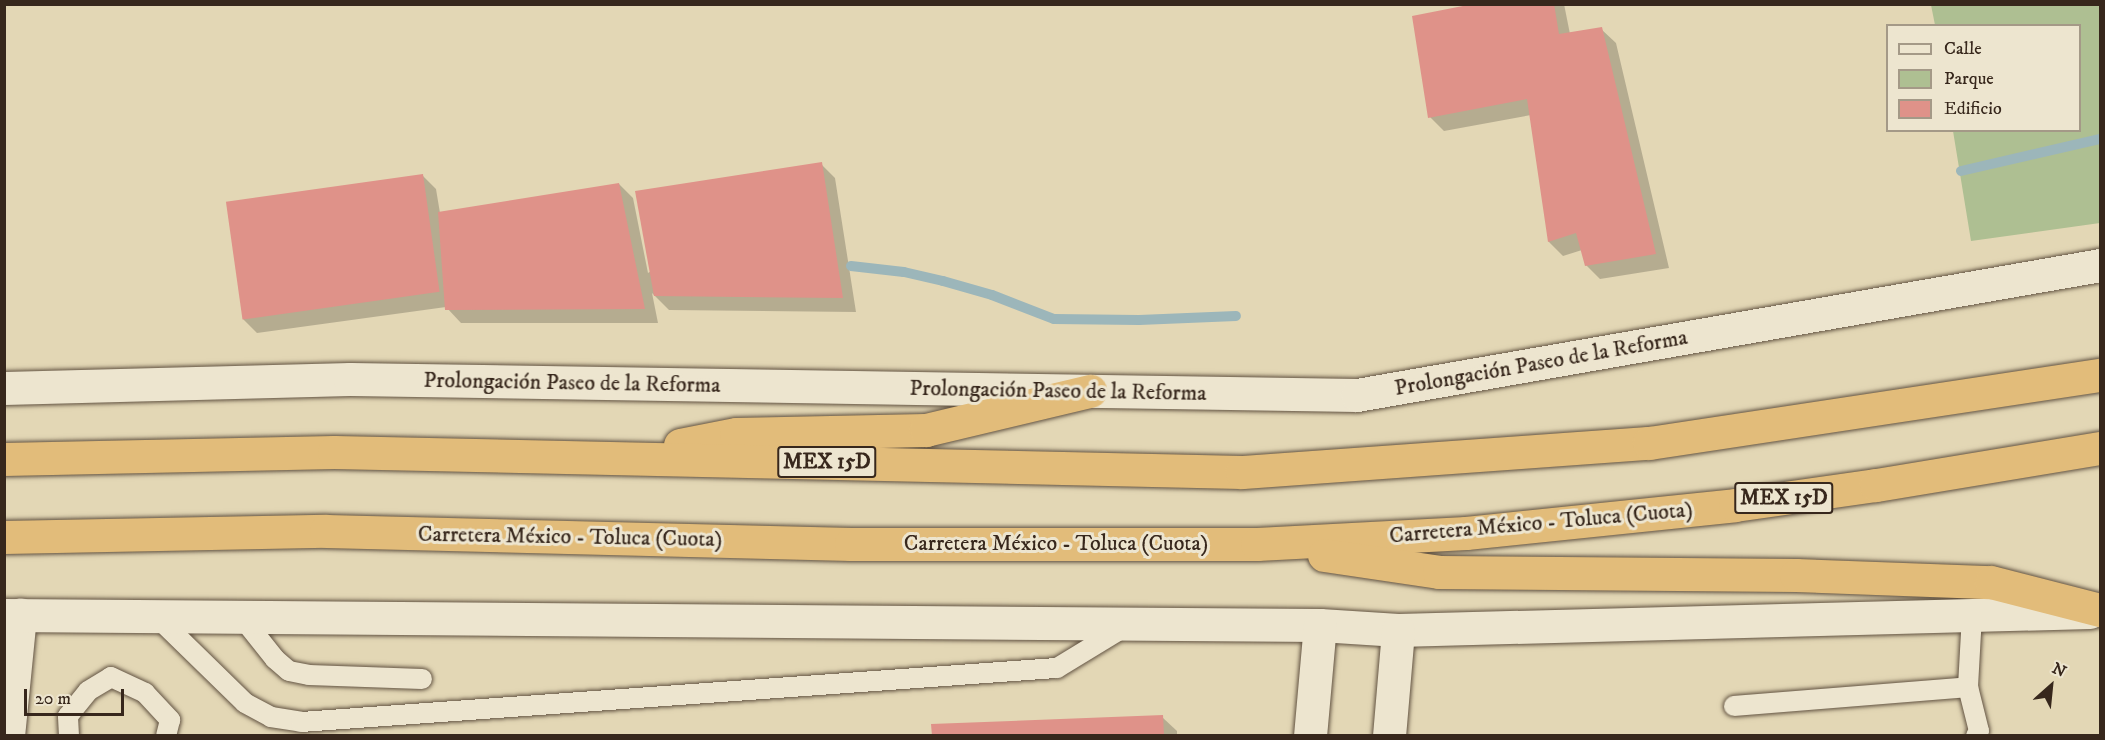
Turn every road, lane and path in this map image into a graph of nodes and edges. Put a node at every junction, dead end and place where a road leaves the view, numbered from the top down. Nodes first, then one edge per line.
1 (2100, 265) edge
2 (2100, 375) edge
3 (4, 388) edge
4 (1090, 391) junction
5 (2100, 448) edge
6 (617, 457) junction
7 (4, 459) edge
8 (4, 537) edge
9 (1257, 544) junction
10 (2100, 611) edge
11 (12, 615) edge
12 (240, 615) junction
13 (1972, 615) junction
14 (156, 616) junction
15 (1128, 625) junction
16 (1320, 625) junction
17 (1398, 630) junction
18 (422, 679) dead end
19 (1968, 687) junction
20 (1734, 706) dead end
21 (1306, 732) edge
22 (8, 735) edge
23 (69, 735) edge
24 (166, 735) edge
25 (1389, 735) edge
26 (1976, 735) edge

1 - 4 main road, Prolongación Paseo de la Reforma
2 - 6 highway, MEX 15D
3 - 4 main road, Prolongación Paseo de la Reforma
4 - 6 highway
5 - 9 highway, Carretera México - Toluca (Cuota) / MEX 15D
6 - 7 highway, MEX 15D
8 - 9 highway, Carretera México - Toluca (Cuota) / MEX 15D
9 - 10 highway
10 - 13 main road
11 - 14 main road
11 - 22 main road
12 - 14 main road
12 - 15 main road
12 - 18 lane
13 - 17 main road
13 - 19 lane
14 - 15 lane
15 - 16 main road
16 - 17 main road
16 - 21 main road
17 - 25 main road
19 - 20 lane
19 - 26 lane
23 - 24 lane

